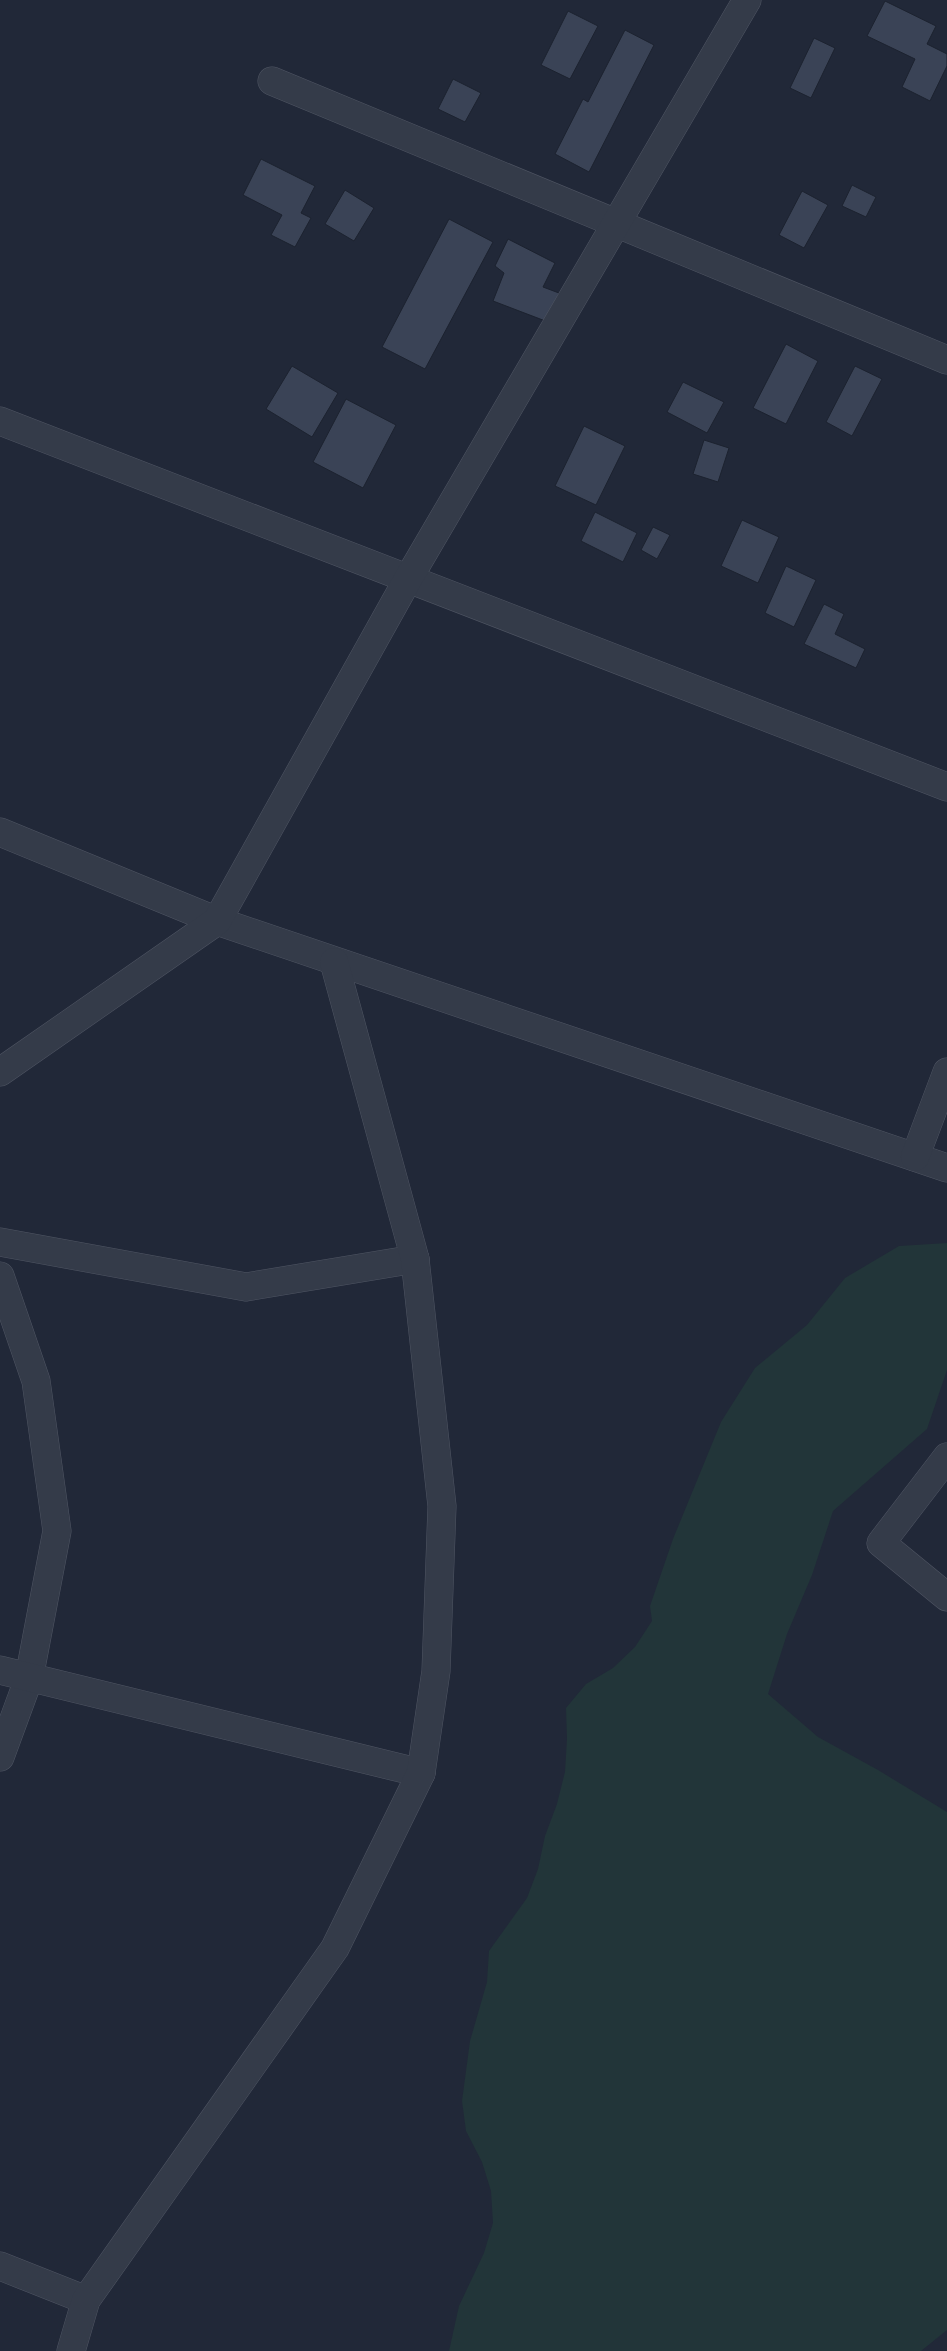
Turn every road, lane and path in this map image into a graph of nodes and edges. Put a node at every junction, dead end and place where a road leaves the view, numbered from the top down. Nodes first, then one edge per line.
1 (747, 0) edge
2 (272, 81) dead end
3 (616, 223) junction
4 (947, 360) edge
5 (0, 421) edge
6 (408, 579) junction
7 (947, 788) edge
8 (0, 832) edge
9 (217, 921) junction
10 (334, 962) junction
11 (0, 1072) edge
12 (947, 1072) edge
13 (916, 1157) junction
14 (947, 1168) edge
15 (0, 1242) edge
16 (416, 1259) junction
17 (0, 1276) edge
18 (947, 1457) edge
19 (947, 1597) edge
20 (0, 1670) edge
21 (29, 1678) junction
22 (0, 1757) edge
23 (421, 1773) junction
24 (0, 2266) edge
25 (86, 2300) junction
26 (70, 2351) edge

1 - 3 street
2 - 3 street
3 - 4 street
3 - 6 street
5 - 6 street
6 - 7 street
6 - 9 street
8 - 9 street
9 - 10 street
9 - 11 street
10 - 13 street
10 - 16 street
12 - 13 street
13 - 14 street
15 - 16 street
16 - 23 street
17 - 21 street
18 - 19 street
20 - 21 street
21 - 22 street
21 - 23 street
23 - 25 street
24 - 25 street
25 - 26 street

